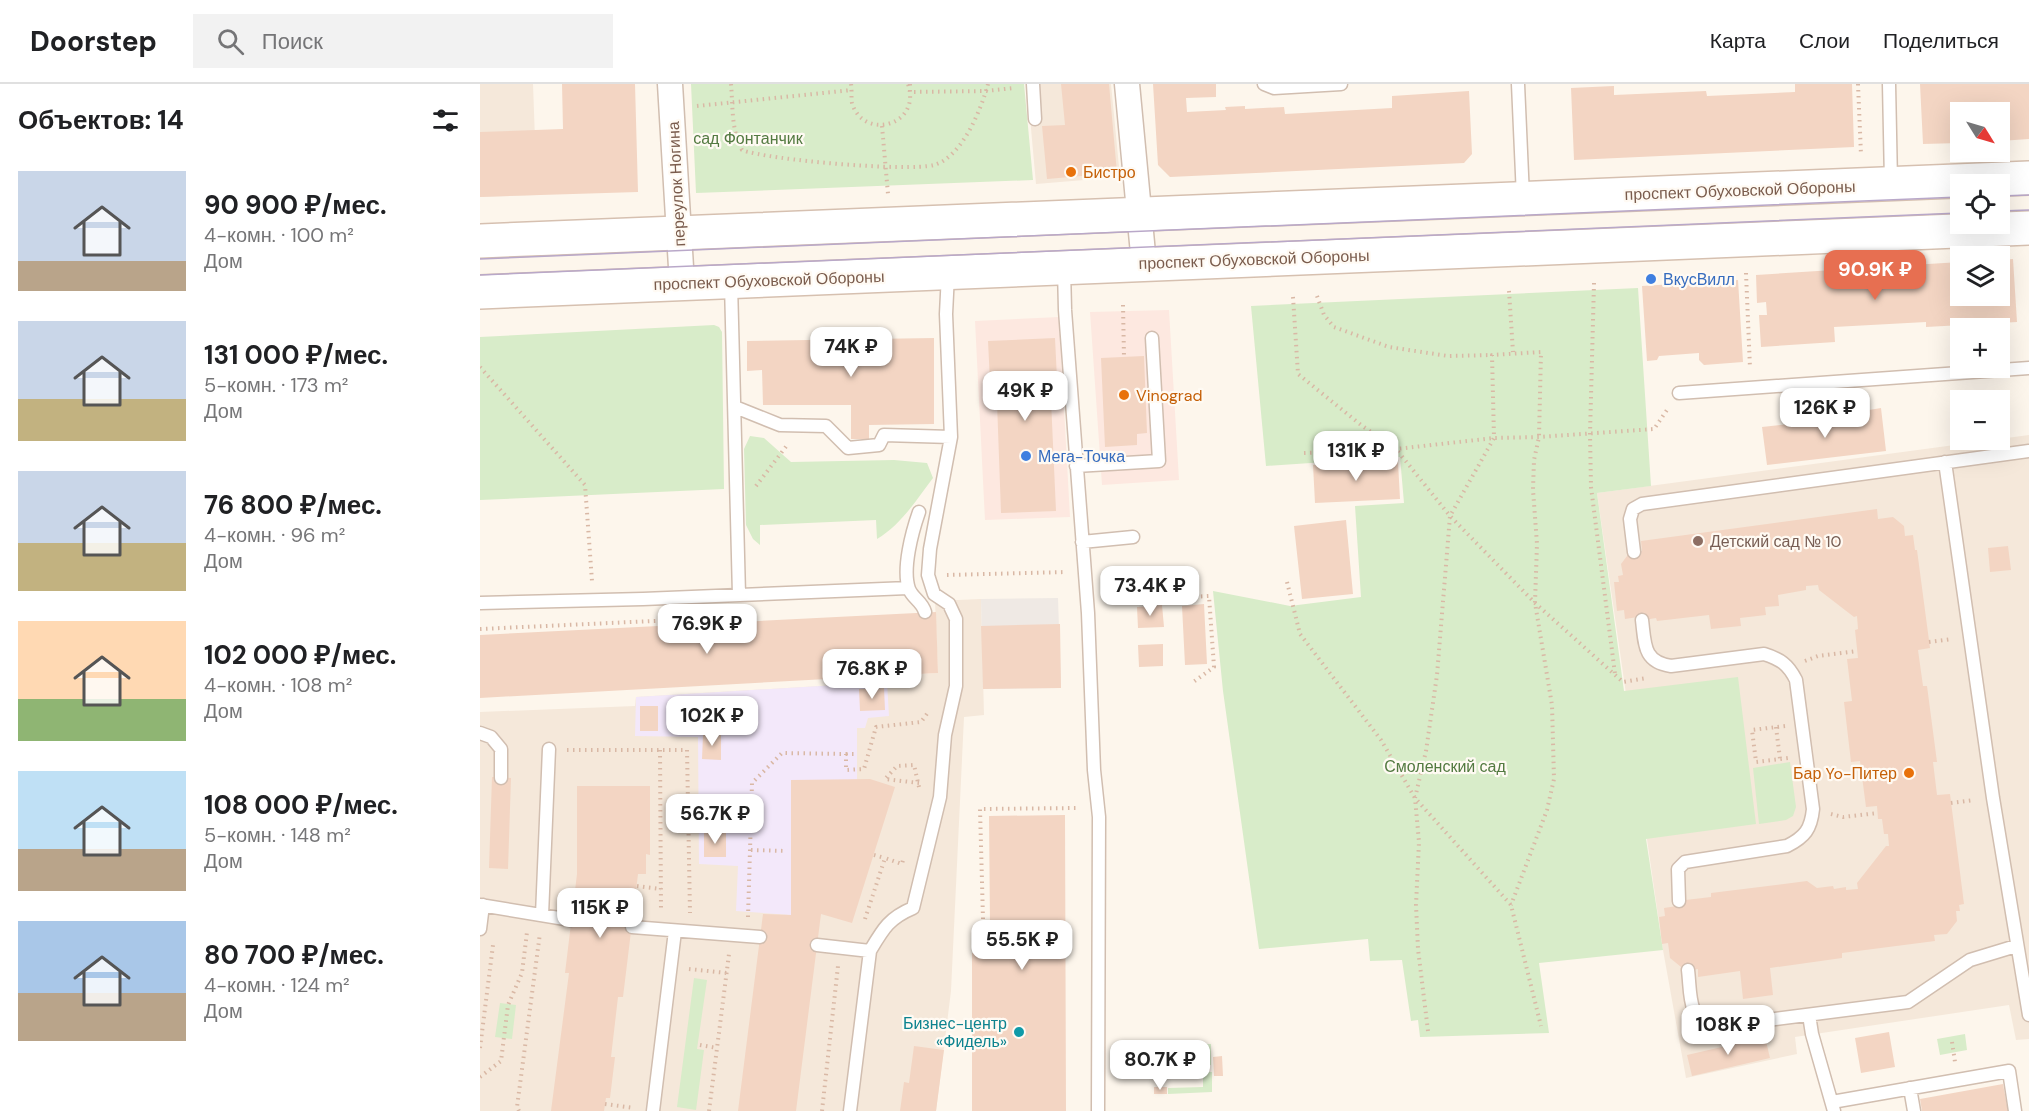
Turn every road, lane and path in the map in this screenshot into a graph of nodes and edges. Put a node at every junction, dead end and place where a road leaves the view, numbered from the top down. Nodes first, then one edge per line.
1 (670, 84) edge
2 (732, 84) edge
3 (853, 84) edge
4 (909, 84) edge
5 (988, 84) edge
6 (1127, 84) edge
7 (1264, 84) edge
8 (1341, 84) edge
9 (1518, 84) edge
10 (1858, 84) edge
11 (1889, 84) edge
12 (1033, 85) edge
13 (852, 90) junction
14 (986, 91) junction
15 (910, 92) junction
16 (733, 102) junction
17 (672, 109) junction
18 (1035, 119) dead end
19 (882, 126) junction
20 (1861, 158) dead end
21 (886, 166) junction
22 (2029, 178) edge
23 (1891, 183) junction
24 (888, 198) dead end
25 (1522, 199) junction
26 (1140, 215) junction
27 (2029, 228) edge
28 (480, 231) edge
29 (679, 234) junction
30 (480, 241) edge
31 (1144, 264) junction
32 (1064, 268) junction
33 (948, 273) junction
34 (1746, 273) dead end
35 (730, 281) junction
36 (682, 284) junction
37 (1594, 284) dead end
38 (1509, 291) dead end
39 (480, 292) edge
40 (1317, 296) dead end
41 (1293, 297) dead end
42 (1123, 305) dead end
43 (1152, 338) dead end
44 (1513, 352) junction
45 (1492, 355) junction
46 (1124, 357) dead end
47 (480, 367) edge
48 (2029, 368) edge
49 (1751, 388) junction
50 (1679, 393) joint
51 (735, 407) junction
52 (802, 426) junction
53 (1590, 434) junction
54 (951, 437) junction
55 (1539, 437) junction
56 (1494, 438) junction
57 (1396, 449) junction
58 (2029, 451) edge
59 (1304, 453) dead end
60 (1945, 462) junction
61 (1076, 466) junction
62 (736, 505) junction
63 (919, 512) dead end
64 (1450, 516) junction
65 (1133, 537) dead end
66 (1082, 542) junction
67 (930, 549) junction
68 (1634, 552) dead end
69 (1084, 572) junction
70 (1287, 582) dead end
71 (908, 588) junction
72 (739, 595) junction
73 (593, 600) junction
74 (1087, 602) junction
75 (480, 603) edge
76 (1535, 603) junction
77 (925, 612) dead end
78 (749, 617) dead end
79 (1642, 620) dead end
80 (480, 629) edge
81 (1857, 651) dead end
82 (1660, 665) junction
83 (1790, 667) junction
84 (1615, 675) junction
85 (1192, 683) dead end
86 (934, 705) dead end
87 (1802, 724) junction
88 (1776, 727) junction
89 (480, 733) edge
90 (549, 749) joint
91 (846, 754) junction
92 (857, 754) dead end
93 (1806, 756) junction
94 (1780, 759) junction
95 (501, 778) dead end
96 (919, 783) junction
97 (920, 794) dead end
98 (1415, 798) junction
99 (1813, 809) junction
100 (1878, 813) dead end
101 (1077, 820) dead end
102 (751, 850) junction
103 (787, 851) dead end
104 (874, 855) dead end
105 (885, 858) dead end
106 (637, 886) dead end
107 (661, 889) dead end
108 (1679, 901) dead end
109 (482, 905) edge
110 (1511, 905) junction
111 (542, 915) junction
112 (983, 919) dead end
113 (571, 920) dead end
114 (528, 926) dead end
115 (632, 927) dead end
116 (480, 929) edge
117 (675, 931) junction
118 (690, 932) junction
119 (494, 934) dead end
120 (732, 935) junction
121 (747, 936) junction
122 (760, 937) dead end
123 (817, 945) dead end
124 (2016, 946) junction
125 (870, 951) junction
126 (1688, 970) dead end
127 (727, 974) junction
128 (687, 978) dead end
129 (1809, 1015) junction
130 (2029, 1016) edge
131 (1541, 1026) dead end
132 (1428, 1031) dead end
133 (700, 1045) dead end
134 (480, 1048) edge
135 (717, 1048) junction
136 (1210, 1068) dead end
137 (1100, 1070) junction
138 (480, 1077) edge
139 (1910, 1088) junction
140 (605, 1104) dead end
141 (1833, 1106) edge
142 (637, 1108) dead end
143 (519, 1111) edge
144 (652, 1111) edge
145 (709, 1111) edge
146 (850, 1111) edge
147 (1098, 1111) edge
148 (1914, 1111) edge
149 (2015, 1111) edge

1 - 17 street, переулок Ногина
2 - 16 path
3 - 13 path
4 - 15 path
5 - 14 path
6 - 26 street
7 - 8 lane
9 - 25 lane
10 - 20 path
11 - 23 lane
12 - 14 path
12 - 18 lane
13 - 16 path
13 - 19 path
14 - 15 path
14 - 21 path
15 - 19 path
16 - 17 path
16 - 21 path
17 - 29 street, переулок Ногина
19 - 21 path
21 - 24 path
22 - 23 main road, проспект Обуховской Обороны
23 - 25 main road, проспект Обуховской Обороны
25 - 26 main road, проспект Обуховской Обороны
26 - 29 main road, проспект Обуховской Обороны
26 - 31 street
27 - 31 main road, проспект Обуховской Обороны
28 - 30 lane
29 - 30 main road, проспект Обуховской Обороны
29 - 36 street, переулок Ногина
31 - 32 main road, проспект Обуховской Обороны
32 - 33 main road, проспект Обуховской Обороны
32 - 61 lane
33 - 35 main road, проспект Обуховской Обороны
33 - 54 lane
34 - 49 path
35 - 36 main road, проспект Обуховской Обороны
35 - 51 lane
36 - 39 main road, проспект Обуховской Обороны
37 - 53 path
38 - 44 path
40 - 45 path
41 - 57 path
42 - 46 path
43 - 61 lane
44 - 45 path
44 - 55 path
45 - 56 path
47 - 73 path
48 - 49 lane
49 - 50 lane
50 - 53 path
51 - 52 lane
51 - 62 lane
52 - 54 lane
52 - 62 path
53 - 55 path
53 - 84 path
54 - 67 lane
55 - 56 path
55 - 76 path
56 - 57 path
56 - 64 path
57 - 59 path
57 - 64 path
58 - 60 lane
60 - 68 lane
60 - 124 lane
61 - 66 lane
62 - 72 lane
63 - 71 lane
64 - 76 path
64 - 98 path
65 - 66 lane
66 - 69 lane
67 - 69 path
67 - 125 lane
69 - 74 lane
70 - 98 path
71 - 72 lane
71 - 77 lane
72 - 73 lane
73 - 75 lane
74 - 85 path
74 - 137 lane
76 - 84 path
76 - 110 path
78 - 80 path
79 - 82 lane
81 - 83 path
82 - 83 lane
82 - 84 path
83 - 87 lane
86 - 91 path
87 - 88 path
87 - 93 lane
88 - 94 path
88 - 94 path
89 - 95 lane
90 - 111 lane
90 - 118 path
91 - 92 path
91 - 102 path
93 - 94 path
93 - 99 lane
96 - 96 path
96 - 97 path
98 - 110 path
98 - 132 path
99 - 100 path
99 - 108 lane
101 - 112 path
102 - 103 path
102 - 121 path
104 - 105 path
106 - 107 path
109 - 111 lane
109 - 116 lane
110 - 131 path
111 - 113 lane
111 - 143 path
114 - 138 path
115 - 117 lane
117 - 118 lane
117 - 144 lane
118 - 120 lane
119 - 134 path
120 - 121 lane
120 - 127 path
121 - 122 lane
123 - 125 lane
124 - 129 lane
124 - 130 lane
125 - 146 lane
126 - 129 lane
127 - 128 path
127 - 135 path
129 - 141 lane
133 - 135 path
135 - 145 path
136 - 137 path
137 - 147 lane
139 - 141 lane
139 - 148 lane
139 - 149 lane
140 - 142 path

